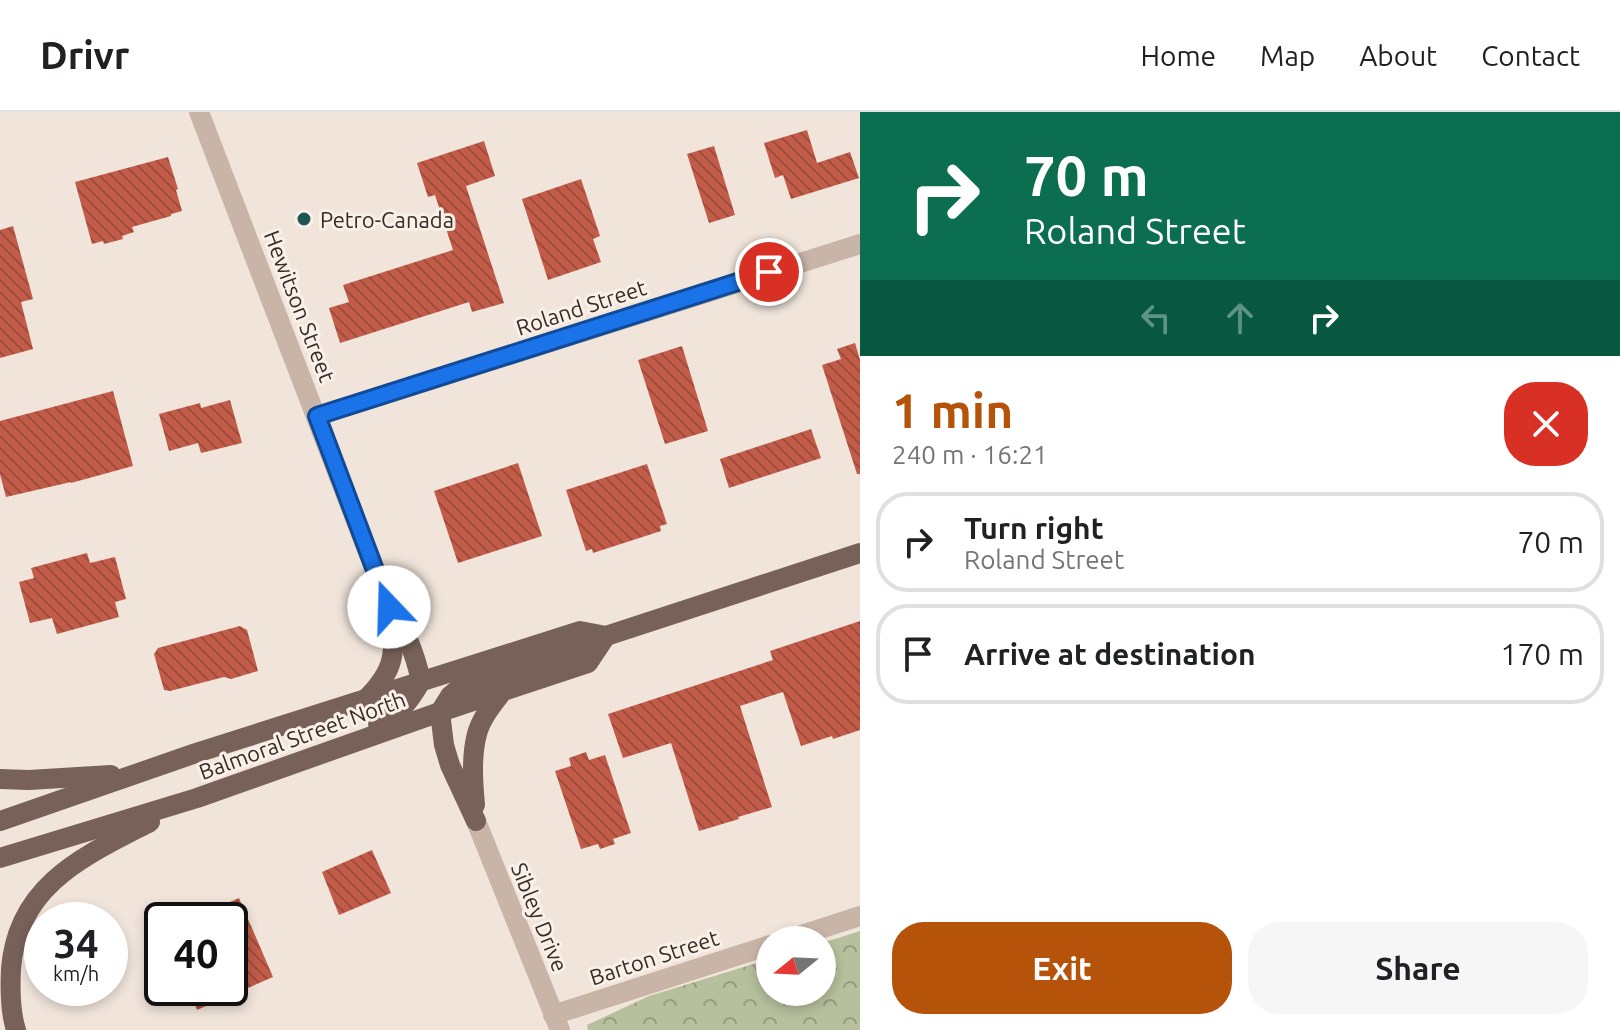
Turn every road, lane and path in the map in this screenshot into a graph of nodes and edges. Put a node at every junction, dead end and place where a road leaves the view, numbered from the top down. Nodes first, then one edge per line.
1 (199, 112) edge
2 (860, 244) edge
3 (317, 416) junction
4 (860, 553) edge
5 (389, 607) junction
6 (606, 636) junction
7 (421, 681) junction
8 (503, 691) junction
9 (367, 698) junction
10 (440, 712) junction
11 (139, 773) junction
12 (257, 776) junction
13 (0, 779) edge
14 (197, 798) junction
15 (0, 821) edge
16 (476, 821) junction
17 (0, 858) edge
18 (860, 916) edge
19 (829, 926) edge
20 (756, 950) edge
21 (556, 1023) edge
22 (16, 1030) edge

1 - 3 street, Hewitson Street
2 - 3 street, Roland Street
3 - 5 street, Hewitson Street
4 - 6 main road, Balmoral Street North
5 - 7 main road
5 - 9 main road
6 - 7 main road, Balmoral Street North
6 - 8 main road, Balmoral Street North
6 - 10 main road
7 - 9 main road, Balmoral Street North
7 - 12 main road
8 - 10 main road, Balmoral Street North
8 - 16 main road
9 - 11 main road, Balmoral Street North
10 - 12 main road, Balmoral Street North
10 - 16 main road
11 - 13 main road
11 - 15 main road, Balmoral Street North
12 - 14 main road, Balmoral Street North
14 - 17 main road, Balmoral Street North
14 - 22 main road
16 - 21 street, Sibley Drive
18 - 19 street
20 - 21 street, Barton Street

